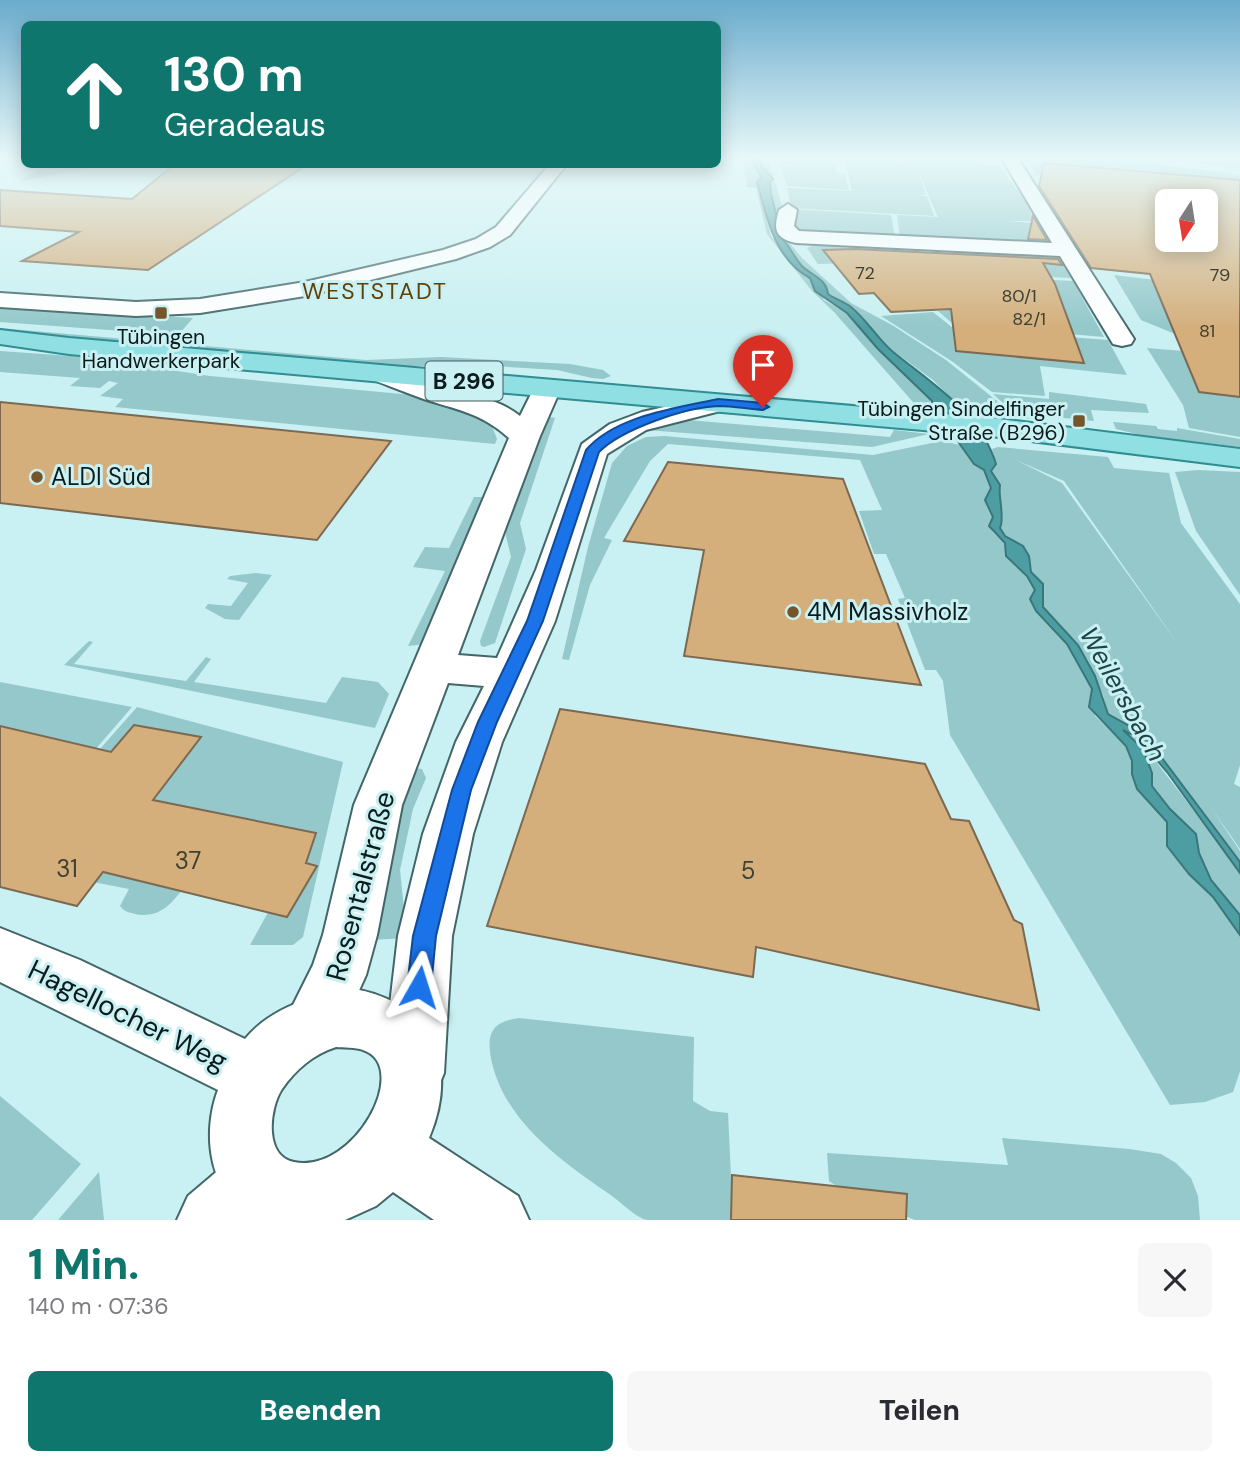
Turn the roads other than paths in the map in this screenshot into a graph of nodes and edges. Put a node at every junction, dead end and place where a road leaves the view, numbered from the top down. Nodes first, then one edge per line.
1 (517, 214) edge
2 (787, 214) edge
3 (1044, 214) edge
4 (1066, 250) junction
5 (0, 300) edge
6 (0, 337) edge
7 (1122, 339) dead end
8 (0, 345) edge
9 (69, 346) junction
10 (380, 373) junction
11 (547, 388) junction
12 (718, 403) junction
13 (524, 436) junction
14 (1240, 458) edge
15 (433, 667) junction
16 (510, 674) junction
17 (0, 954) edge
18 (313, 1025) junction
19 (255, 1076) junction
20 (413, 1078) junction
21 (391, 1152) junction
22 (235, 1201) edge
23 (494, 1220) edge

1 - 5 street
2 - 4 street
3 - 4 street
4 - 7 street
6 - 9 main road, B 296
8 - 9 main road, B 296
9 - 10 main road, B 296
10 - 11 main road, B 296
10 - 13 street
11 - 12 main road, B 296
11 - 13 street, Rosentalstraße
12 - 14 main road, B 296
12 - 16 street
13 - 15 street, Rosentalstraße
15 - 16 street
15 - 18 street, Rosentalstraße
16 - 20 street
17 - 19 street, Hagellocher Weg
18 - 19 street
18 - 20 street
19 - 22 street
20 - 21 street
21 - 22 street
21 - 23 street

